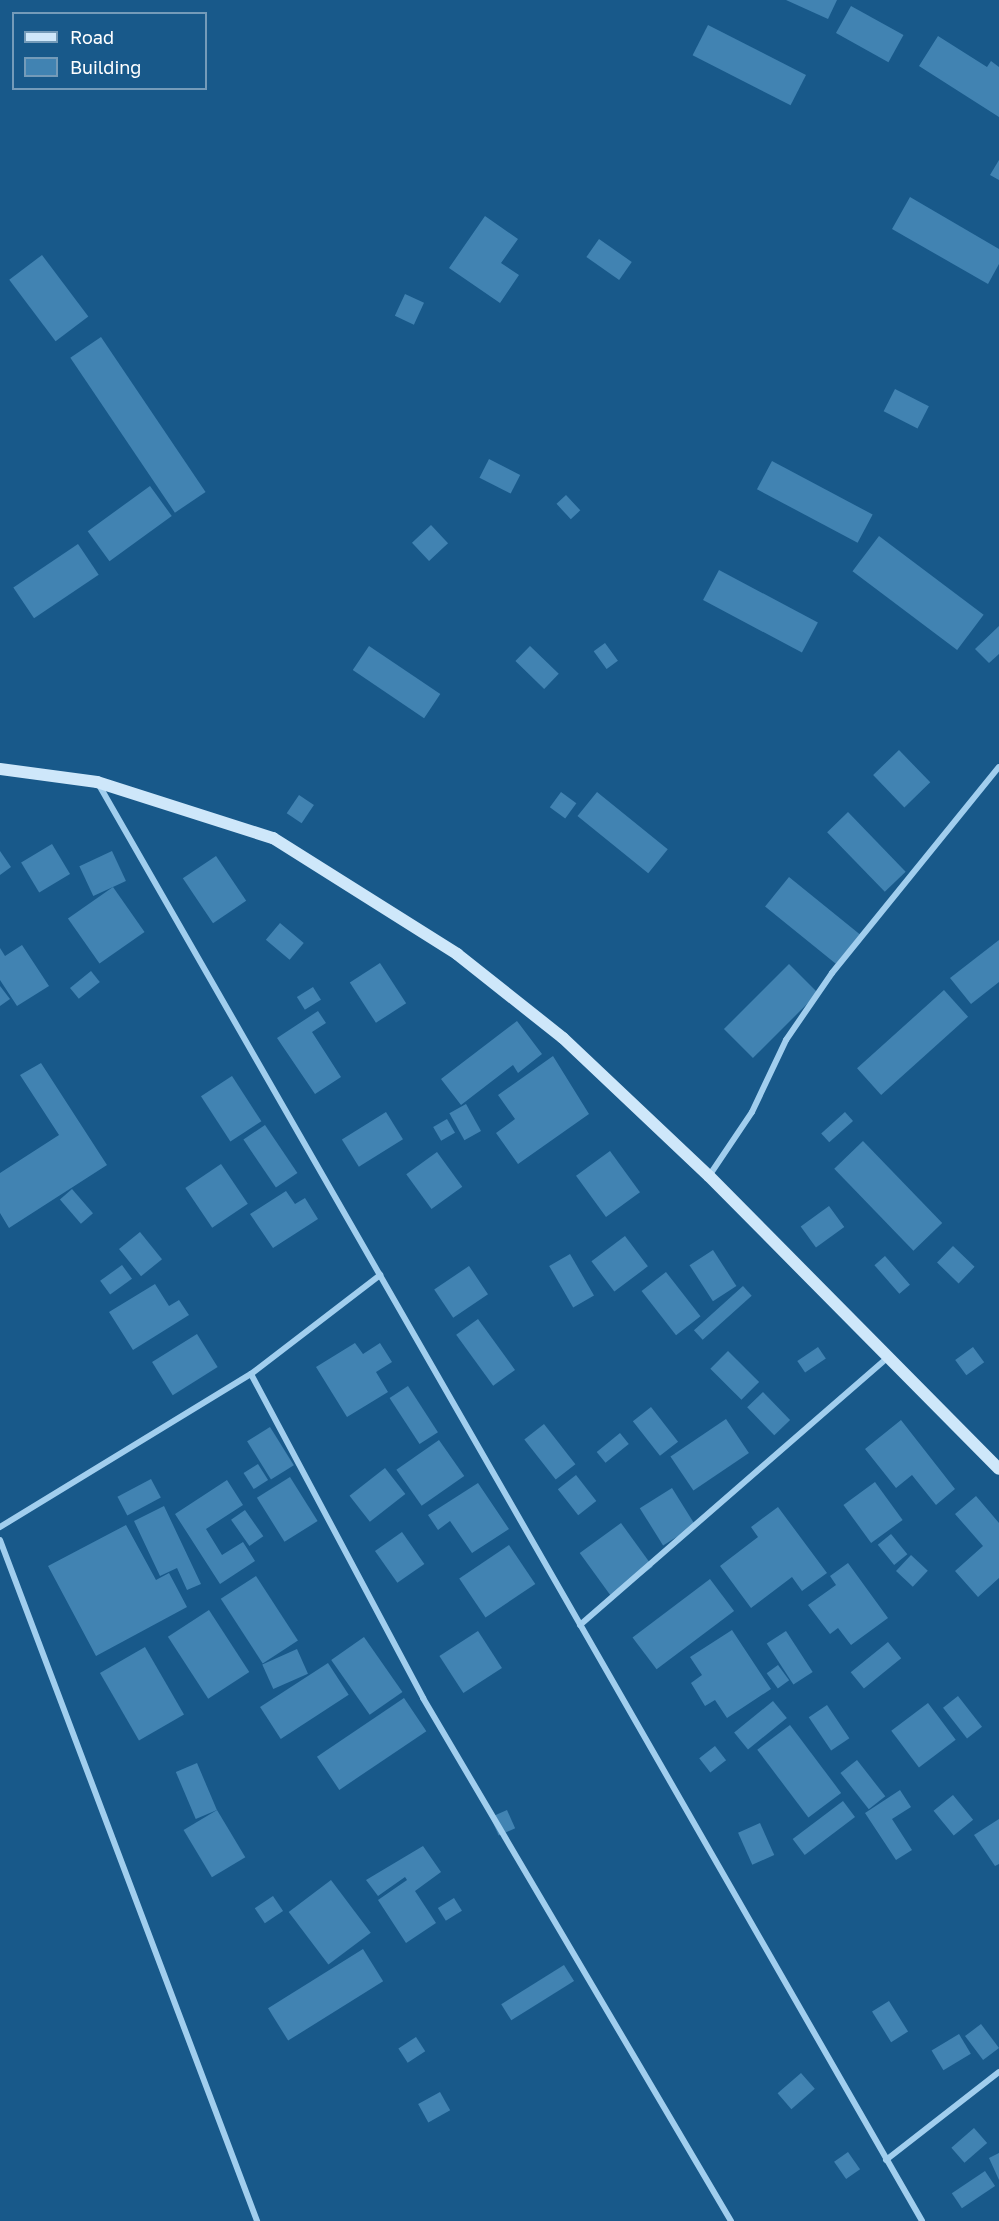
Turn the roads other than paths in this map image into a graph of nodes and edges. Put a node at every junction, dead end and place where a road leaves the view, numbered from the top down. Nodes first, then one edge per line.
1 (999, 767) edge
2 (0, 769) edge
3 (97, 782) junction
4 (709, 1176) junction
5 (380, 1275) junction
6 (886, 1359) junction
7 (251, 1374) junction
8 (999, 1469) edge
9 (0, 1527) edge
10 (0, 1540) edge
11 (580, 1625) junction
12 (999, 2072) edge
13 (886, 2160) junction
14 (257, 2221) edge
15 (731, 2221) edge
16 (922, 2221) edge

1 - 4 street
2 - 3 main road
3 - 4 main road
3 - 5 street
4 - 6 main road
5 - 7 street
5 - 11 street
6 - 8 main road
6 - 11 street
7 - 9 street
7 - 15 street
10 - 14 street
11 - 13 street
12 - 13 street
13 - 16 street

